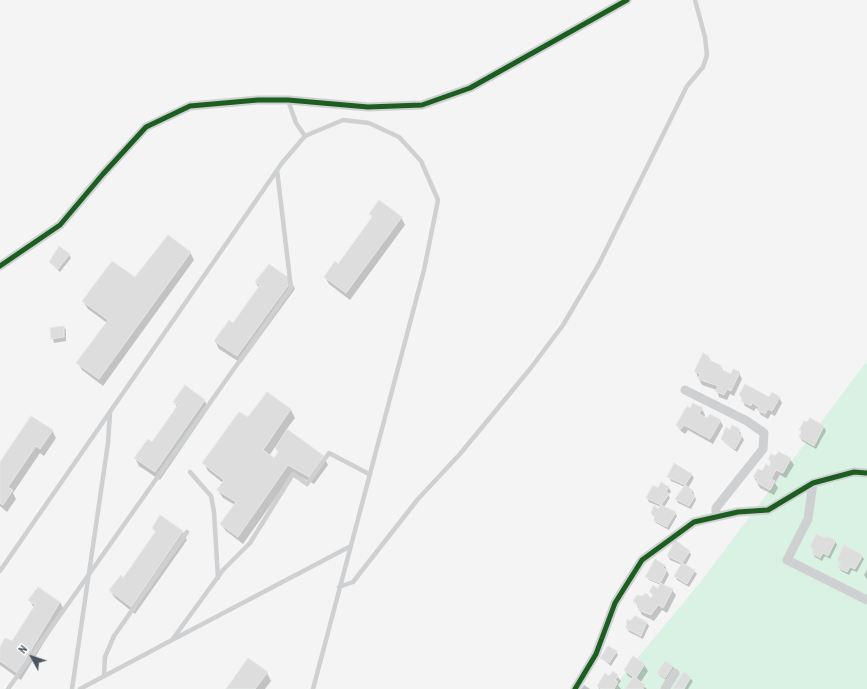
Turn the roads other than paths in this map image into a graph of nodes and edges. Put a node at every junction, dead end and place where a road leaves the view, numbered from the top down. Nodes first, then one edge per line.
1 (627, 0) edge
2 (695, 0) edge
3 (288, 100) junction
4 (305, 136) junction
5 (277, 170) junction
6 (0, 266) edge
7 (685, 390) dead end
8 (110, 411) junction
9 (190, 472) dead end
10 (867, 473) edge
11 (369, 474) junction
12 (813, 483) junction
13 (716, 517) junction
14 (187, 532) dead end
15 (349, 548) junction
16 (0, 571) edge
17 (90, 573) junction
18 (218, 578) junction
19 (339, 587) junction
20 (867, 600) edge
21 (172, 640) junction
22 (675, 673) dead end
23 (104, 676) junction
24 (8, 689) edge
25 (72, 689) edge
26 (80, 689) edge
27 (313, 689) edge
28 (575, 689) edge
29 (665, 689) edge

1 - 3 street
2 - 19 lane
3 - 4 lane
3 - 6 street
4 - 5 lane
4 - 11 lane
5 - 8 lane
5 - 17 lane
7 - 13 street
8 - 16 lane
8 - 17 lane
9 - 18 lane
10 - 12 street
11 - 15 lane
11 - 18 lane
12 - 13 street
12 - 20 street
13 - 28 street
14 - 23 lane
15 - 19 lane
15 - 21 lane
17 - 24 lane
17 - 25 lane
18 - 21 lane
19 - 27 lane
21 - 23 lane
22 - 29 street
23 - 26 lane

